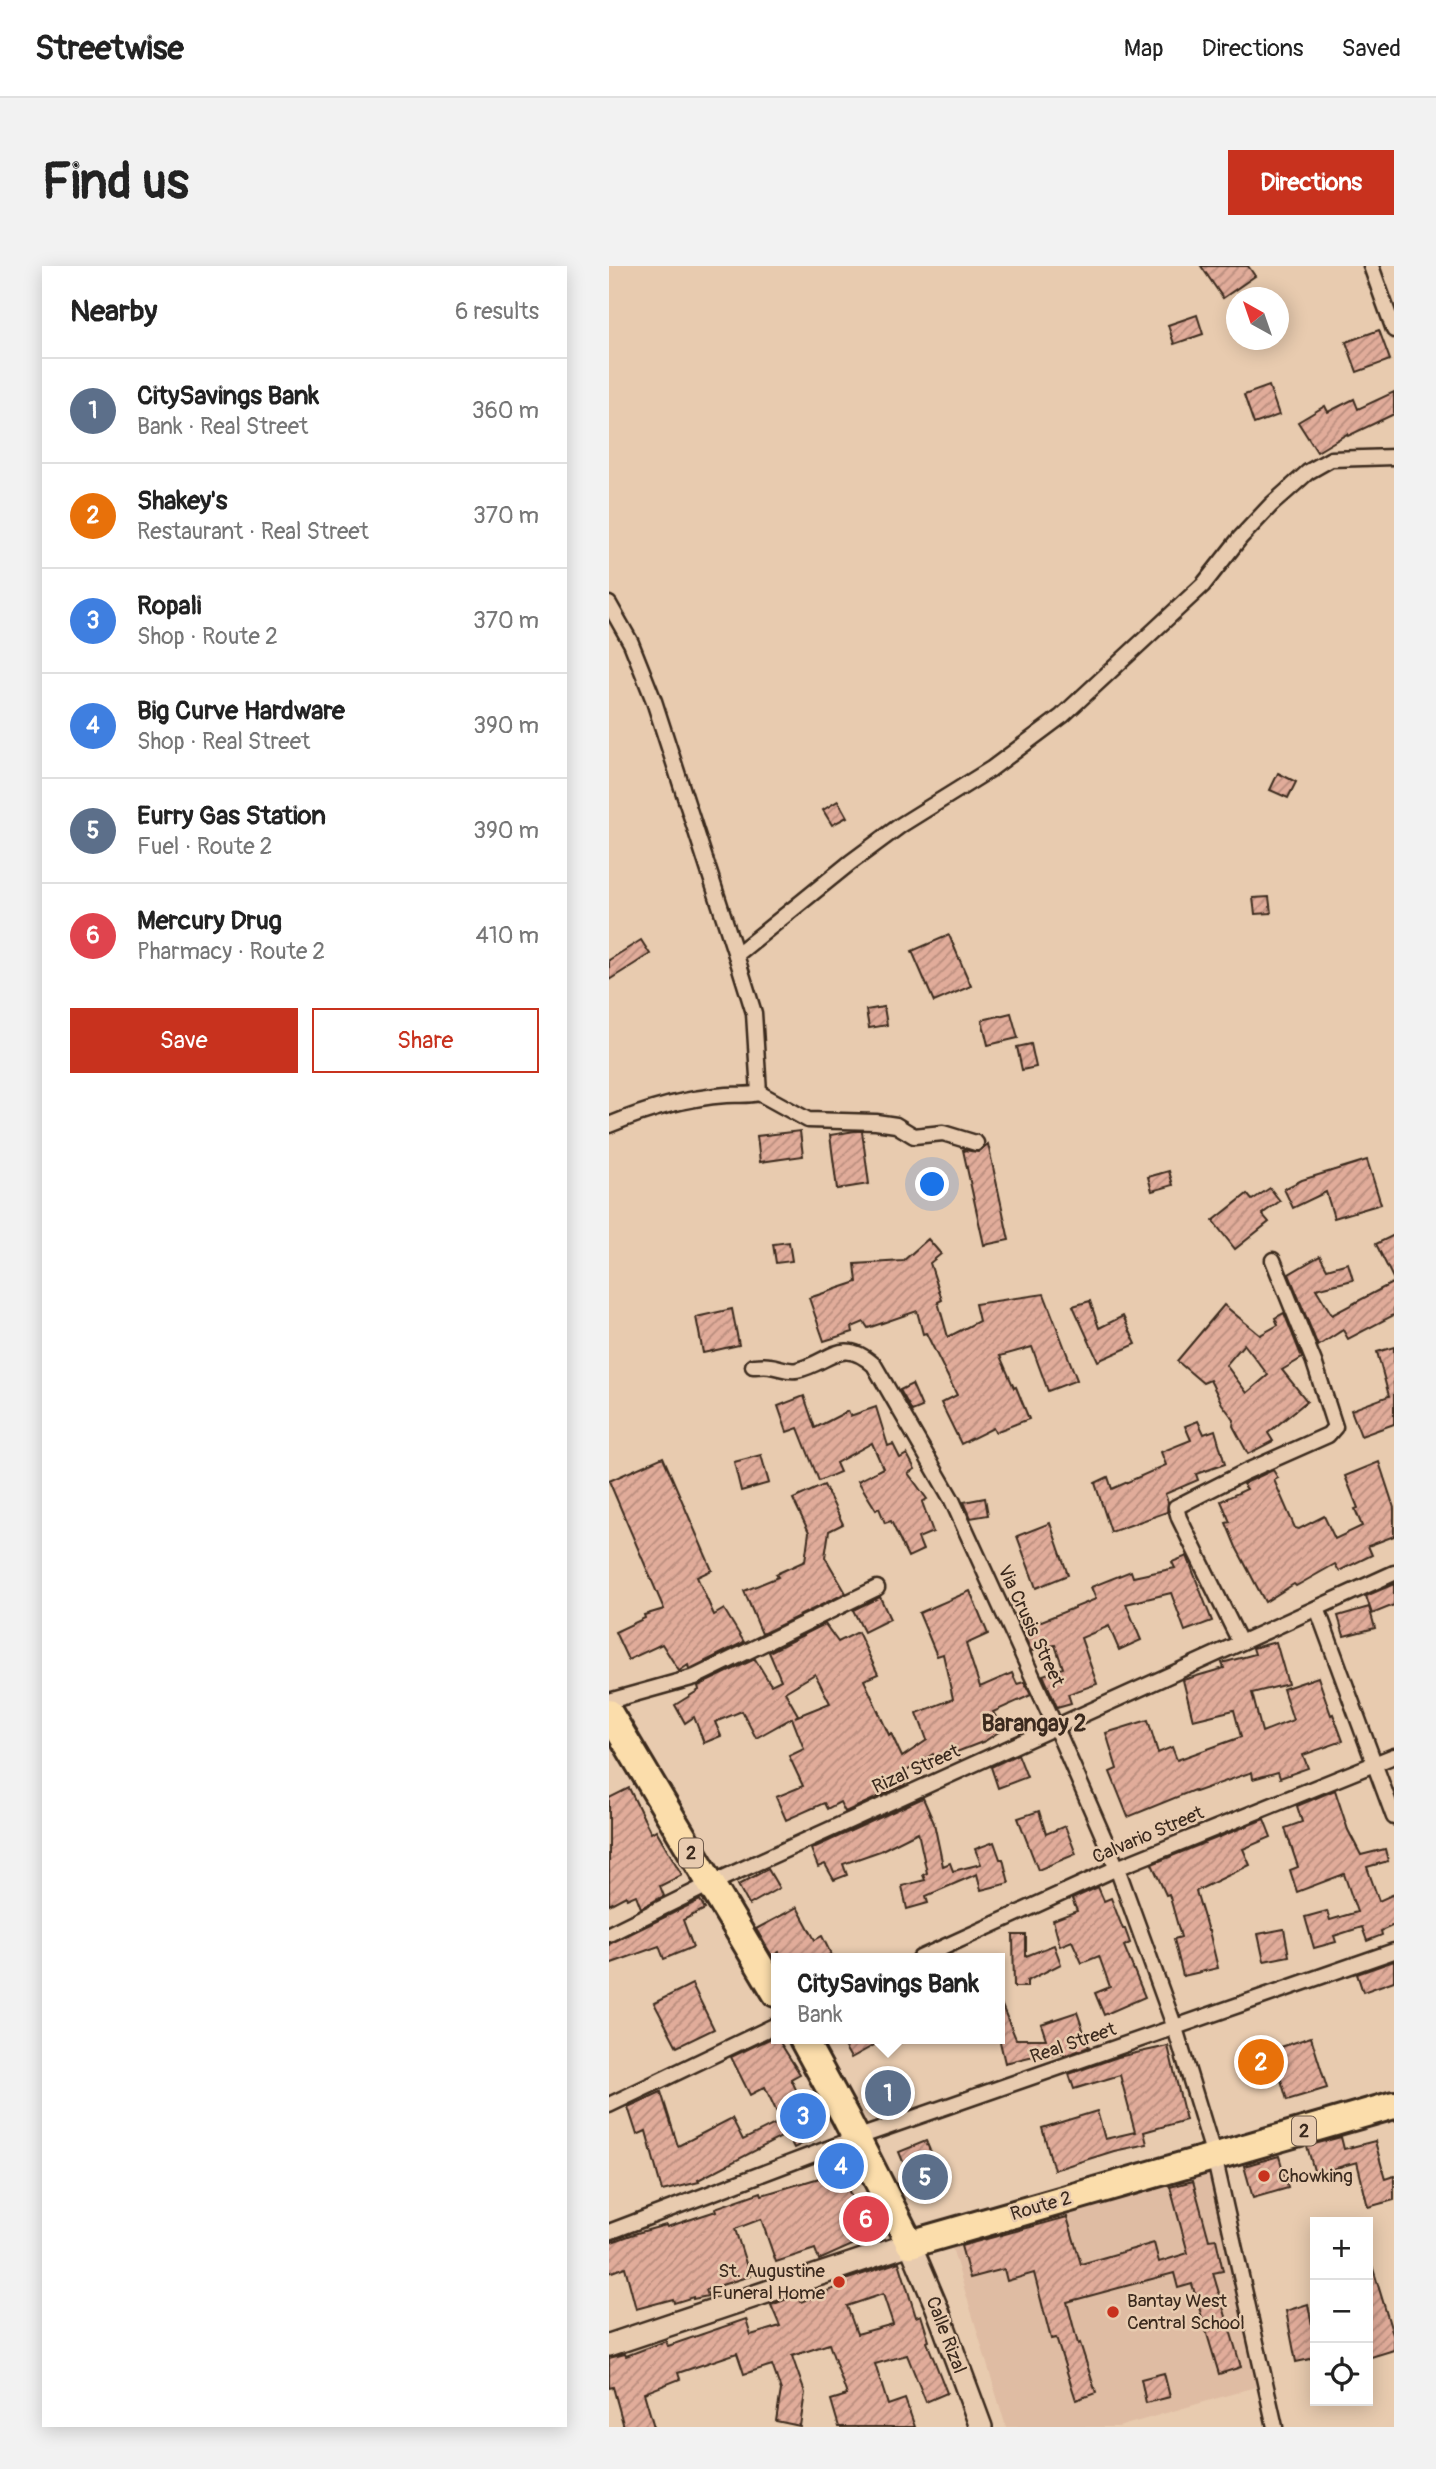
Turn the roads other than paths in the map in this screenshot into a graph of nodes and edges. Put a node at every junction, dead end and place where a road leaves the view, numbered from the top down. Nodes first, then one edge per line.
1 (1371, 266) edge
2 (1394, 330) edge
3 (1394, 457) edge
4 (609, 604) edge
5 (736, 955) junction
6 (759, 1093) junction
7 (609, 1125) edge
8 (976, 1143) dead end
9 (1273, 1260) dead end
10 (753, 1366) dead end
11 (1394, 1573) edge
12 (877, 1588) dead end
13 (1317, 1608) junction
14 (1240, 1642) junction
15 (609, 1701) edge
16 (609, 1713) edge
17 (1056, 1728) junction
18 (1394, 1756) edge
19 (1374, 1763) junction
20 (1394, 1817) edge
21 (1117, 1868) junction
22 (710, 1884) junction
23 (609, 1934) edge
24 (1394, 1951) edge
25 (931, 1953) edge
26 (771, 1985) edge
27 (771, 2027) edge
28 (1175, 2028) junction
29 (806, 2044) edge
30 (609, 2105) edge
31 (1394, 2105) edge
32 (856, 2138) junction
33 (1214, 2156) junction
34 (609, 2232) edge
35 (910, 2244) junction
36 (609, 2345) edge
37 (981, 2427) edge
38 (1275, 2427) edge

1 - 2 street
3 - 5 street
4 - 5 street
5 - 6 street
6 - 7 street
6 - 8 street
9 - 14 street
10 - 17 street, Via Crusis Street
11 - 13 street, Rizal Street
12 - 15 street
13 - 14 street, Rizal Street
13 - 19 street
14 - 17 street, Rizal Street
16 - 22 highway, 2
17 - 21 street, Via Crusis Street
17 - 22 street, Rizal Street
18 - 19 street, Calvario Street
19 - 20 street
19 - 21 street, Calvario Street
21 - 25 street, Calvario Street
21 - 28 street, Via Crusis Street
22 - 23 street, Rizal Street
22 - 26 highway, 2
24 - 28 street, Real Street
27 - 30 street
28 - 32 street, Real Street
28 - 33 street, Via Crusis Street
29 - 32 highway
31 - 33 highway, Route 2 / 2
32 - 34 street, Real Street
32 - 35 highway
33 - 35 highway, Route 2 / 2
33 - 38 street, Via Crusis Street
35 - 36 main road
35 - 37 main road, Calle Rizal

